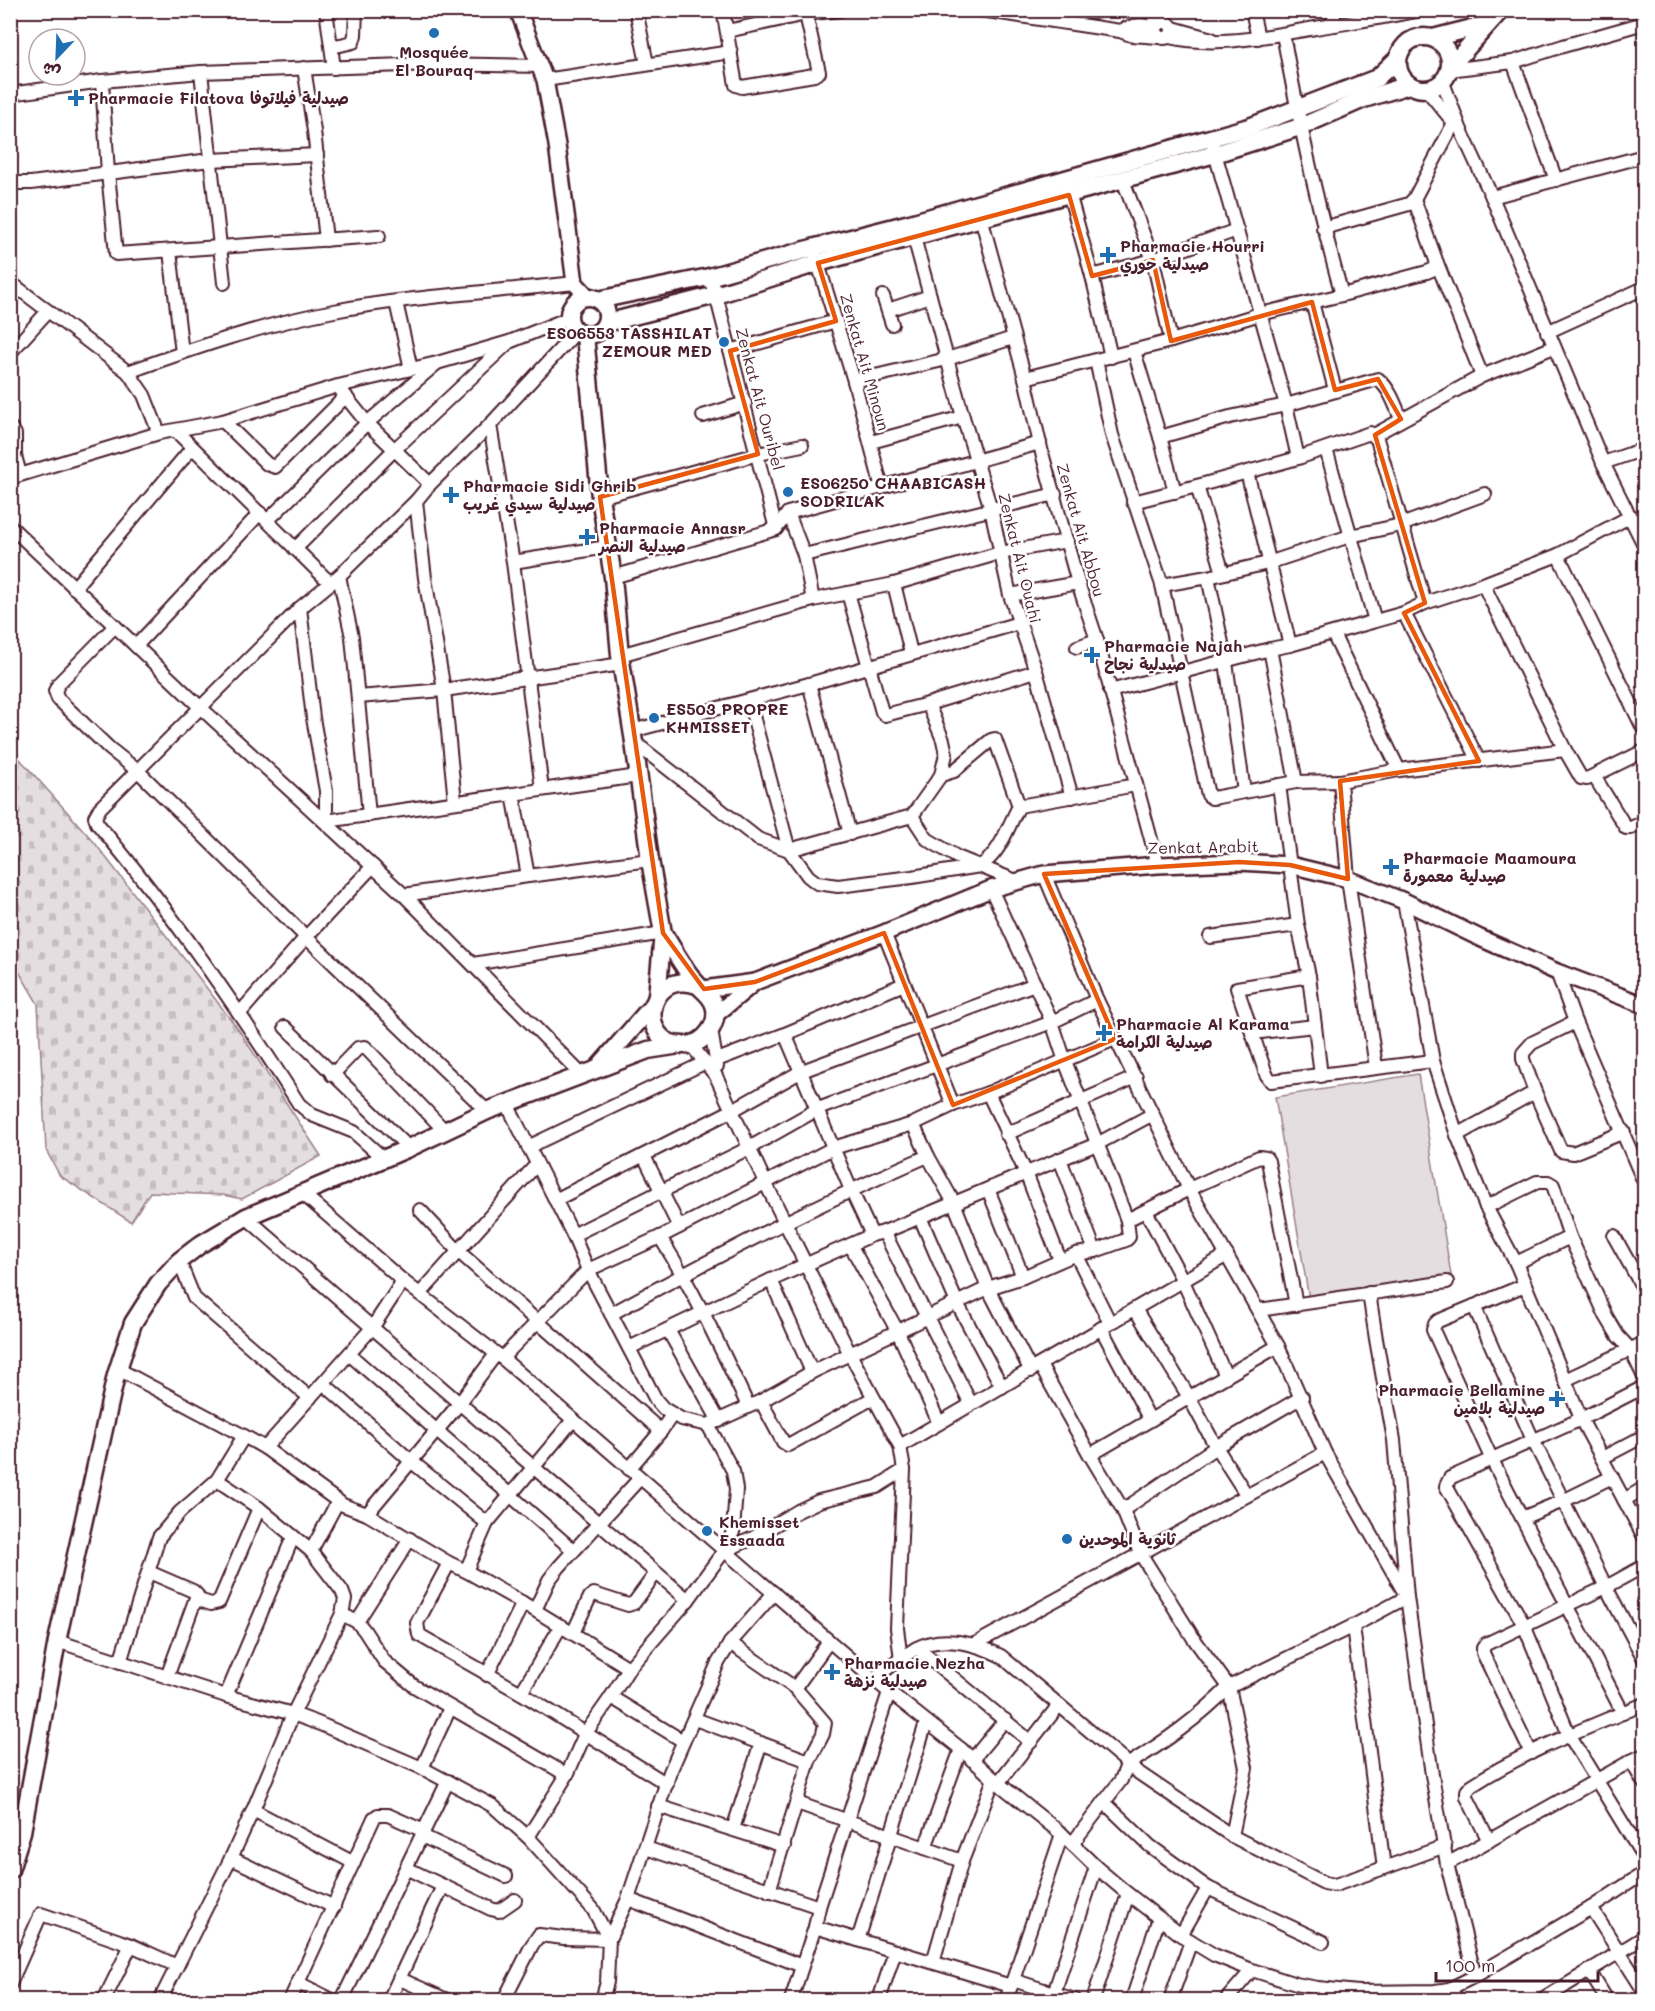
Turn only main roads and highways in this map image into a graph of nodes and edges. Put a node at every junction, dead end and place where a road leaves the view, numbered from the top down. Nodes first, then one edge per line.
1 (1501, 10) edge
2 (1488, 24) junction
3 (1433, 38) junction
4 (1397, 58) junction
5 (1447, 73) junction
6 (1409, 85) junction
7 (979, 211) junction
8 (815, 255) junction
9 (593, 299) junction
10 (606, 323) junction
11 (577, 328) junction
12 (663, 933) junction
13 (701, 987) junction
14 (655, 1000) junction
15 (685, 1045) junction
16 (588, 1073) junction
17 (10, 1870) edge

1 - 2 main road
2 - 3 main road
2 - 5 main road
3 - 4 main road
3 - 5 main road
4 - 6 main road
4 - 7 main road
5 - 6 main road
6 - 7 main road
7 - 8 main road
8 - 9 main road
8 - 10 main road
9 - 10 main road
9 - 11 main road
10 - 11 main road
11 - 12 main road
12 - 13 main road
12 - 14 main road
13 - 14 main road
13 - 15 main road
14 - 15 main road
14 - 16 main road
15 - 16 main road
16 - 17 main road

